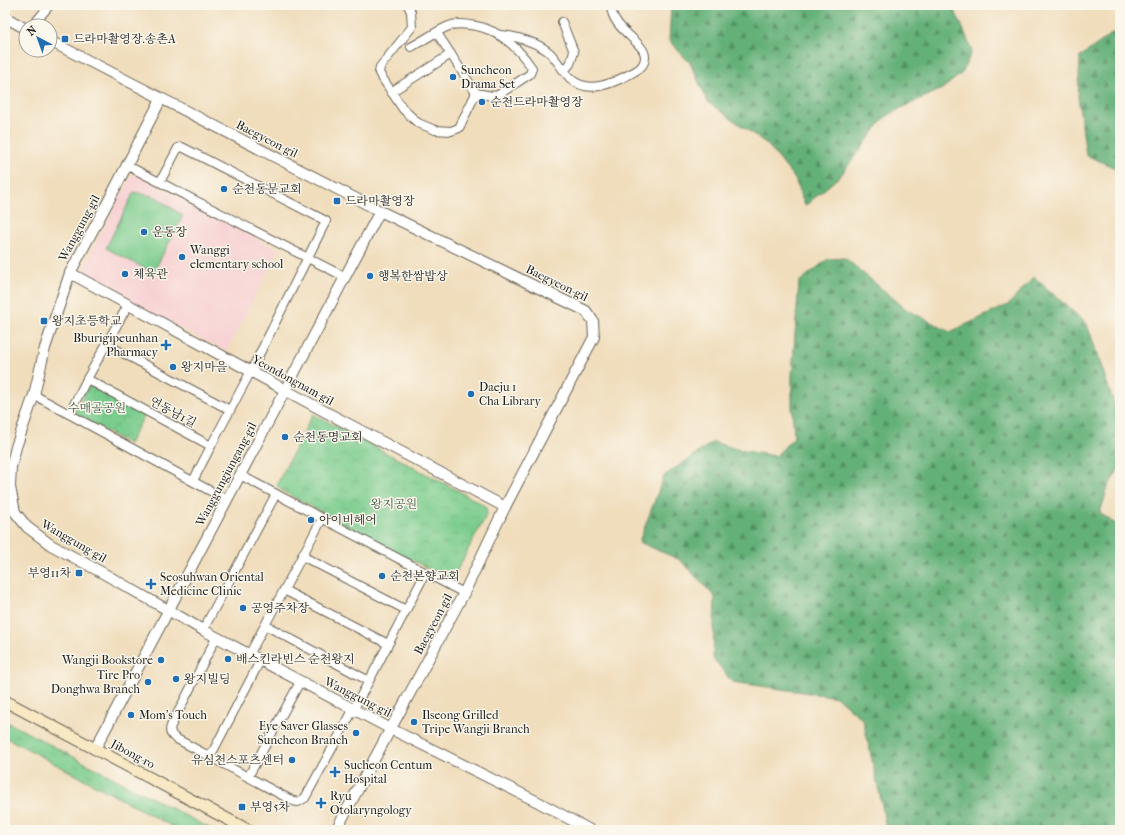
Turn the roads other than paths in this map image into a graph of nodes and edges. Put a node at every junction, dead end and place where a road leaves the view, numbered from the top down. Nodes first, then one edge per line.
1 (50, 5) edge
2 (408, 5) edge
3 (611, 5) edge
4 (5, 17) edge
5 (39, 18) edge
6 (562, 22) dead end
7 (18, 24) edge
8 (437, 33) junction
9 (498, 35) junction
10 (58, 45) edge
11 (411, 47) dead end
12 (451, 54) junction
13 (564, 71) junction
14 (391, 92) junction
15 (476, 92) junction
16 (161, 99) junction
17 (126, 165) junction
18 (160, 182) junction
19 (380, 211) junction
20 (308, 258) junction
21 (70, 272) junction
22 (345, 277) junction
23 (128, 304) junction
24 (106, 344) junction
25 (251, 371) junction
26 (87, 379) junction
27 (285, 390) junction
28 (34, 395) junction
29 (230, 410) junction
30 (69, 414) junction
31 (211, 446) junction
32 (240, 475) junction
33 (192, 481) junction
34 (276, 494) junction
35 (227, 500) junction
36 (505, 507) junction
37 (322, 519) junction
38 (302, 556) junction
39 (425, 574) junction
40 (284, 590) junction
41 (464, 594) junction
42 (406, 610) junction
43 (168, 611) junction
44 (265, 626) junction
45 (203, 630) junction
46 (216, 638) junction
47 (388, 644) junction
48 (249, 655) junction
49 (260, 661) junction
50 (369, 681) junction
51 (300, 682) junction
52 (5, 701) edge
53 (353, 708) junction
54 (391, 729) junction
55 (96, 749) junction
56 (210, 757) junction
57 (248, 777) junction
58 (248, 830) edge
59 (336, 830) edge
60 (590, 830) edge

1 - 5 street
2 - 14 street
3 - 13 street
4 - 7 street
6 - 13 street
8 - 9 street
8 - 11 street
8 - 12 street
9 - 13 street
9 - 15 street
10 - 16 street, Baegyeon-gil
12 - 14 street
12 - 15 street
14 - 15 street
16 - 17 street, Wanggung-gil
16 - 19 street, Baegyeon-gil
17 - 18 street
17 - 21 street, Wanggung-gil
18 - 20 street
18 - 20 street
19 - 22 street, Wanggungjungang-gil
19 - 36 street, Baegyeon-gil
20 - 22 street
20 - 25 street
21 - 23 street, Yeondongnam-gil
21 - 28 street, Wanggung-gil
22 - 27 street, Wanggungjungang-gil
23 - 24 street
23 - 25 street, Yeondongnam-gil
24 - 26 street
24 - 29 street
25 - 27 street, Yeondongnam-gil
25 - 29 street
26 - 30 street
26 - 31 street, 연동남1길
27 - 32 street, Wanggungjungang-gil
27 - 36 street, Yeondongnam-gil
28 - 30 street
28 - 43 street, Wanggung-gil
29 - 31 street
30 - 33 street
31 - 33 street
32 - 34 street
32 - 35 street, Wanggungjungang-gil
33 - 35 street
34 - 37 street
34 - 45 street
35 - 43 street, Wanggungjungang-gil
36 - 41 street, Baegyeon-gil
37 - 38 street
37 - 39 street
38 - 40 street
38 - 42 street
39 - 41 street
39 - 42 street
40 - 44 street
40 - 47 street
41 - 54 street, Baegyeon-gil
42 - 47 street
43 - 45 street, Wanggung-gil
43 - 55 street, Wanggungjungang-gil
44 - 48 street
44 - 50 street
45 - 46 street, Wanggung-gil
46 - 48 street, Wanggung-gil
46 - 56 street
47 - 50 street
48 - 49 street, Wanggung-gil
49 - 51 street, Wanggung-gil
49 - 56 street
50 - 53 street
51 - 53 street, Wanggung-gil
51 - 57 street
52 - 55 main road, Jibong-ro
53 - 54 street, Wanggung-gil
53 - 57 street
54 - 59 street, Baegyeon-gil
54 - 60 street
55 - 58 main road, Jibong-ro
56 - 57 street

